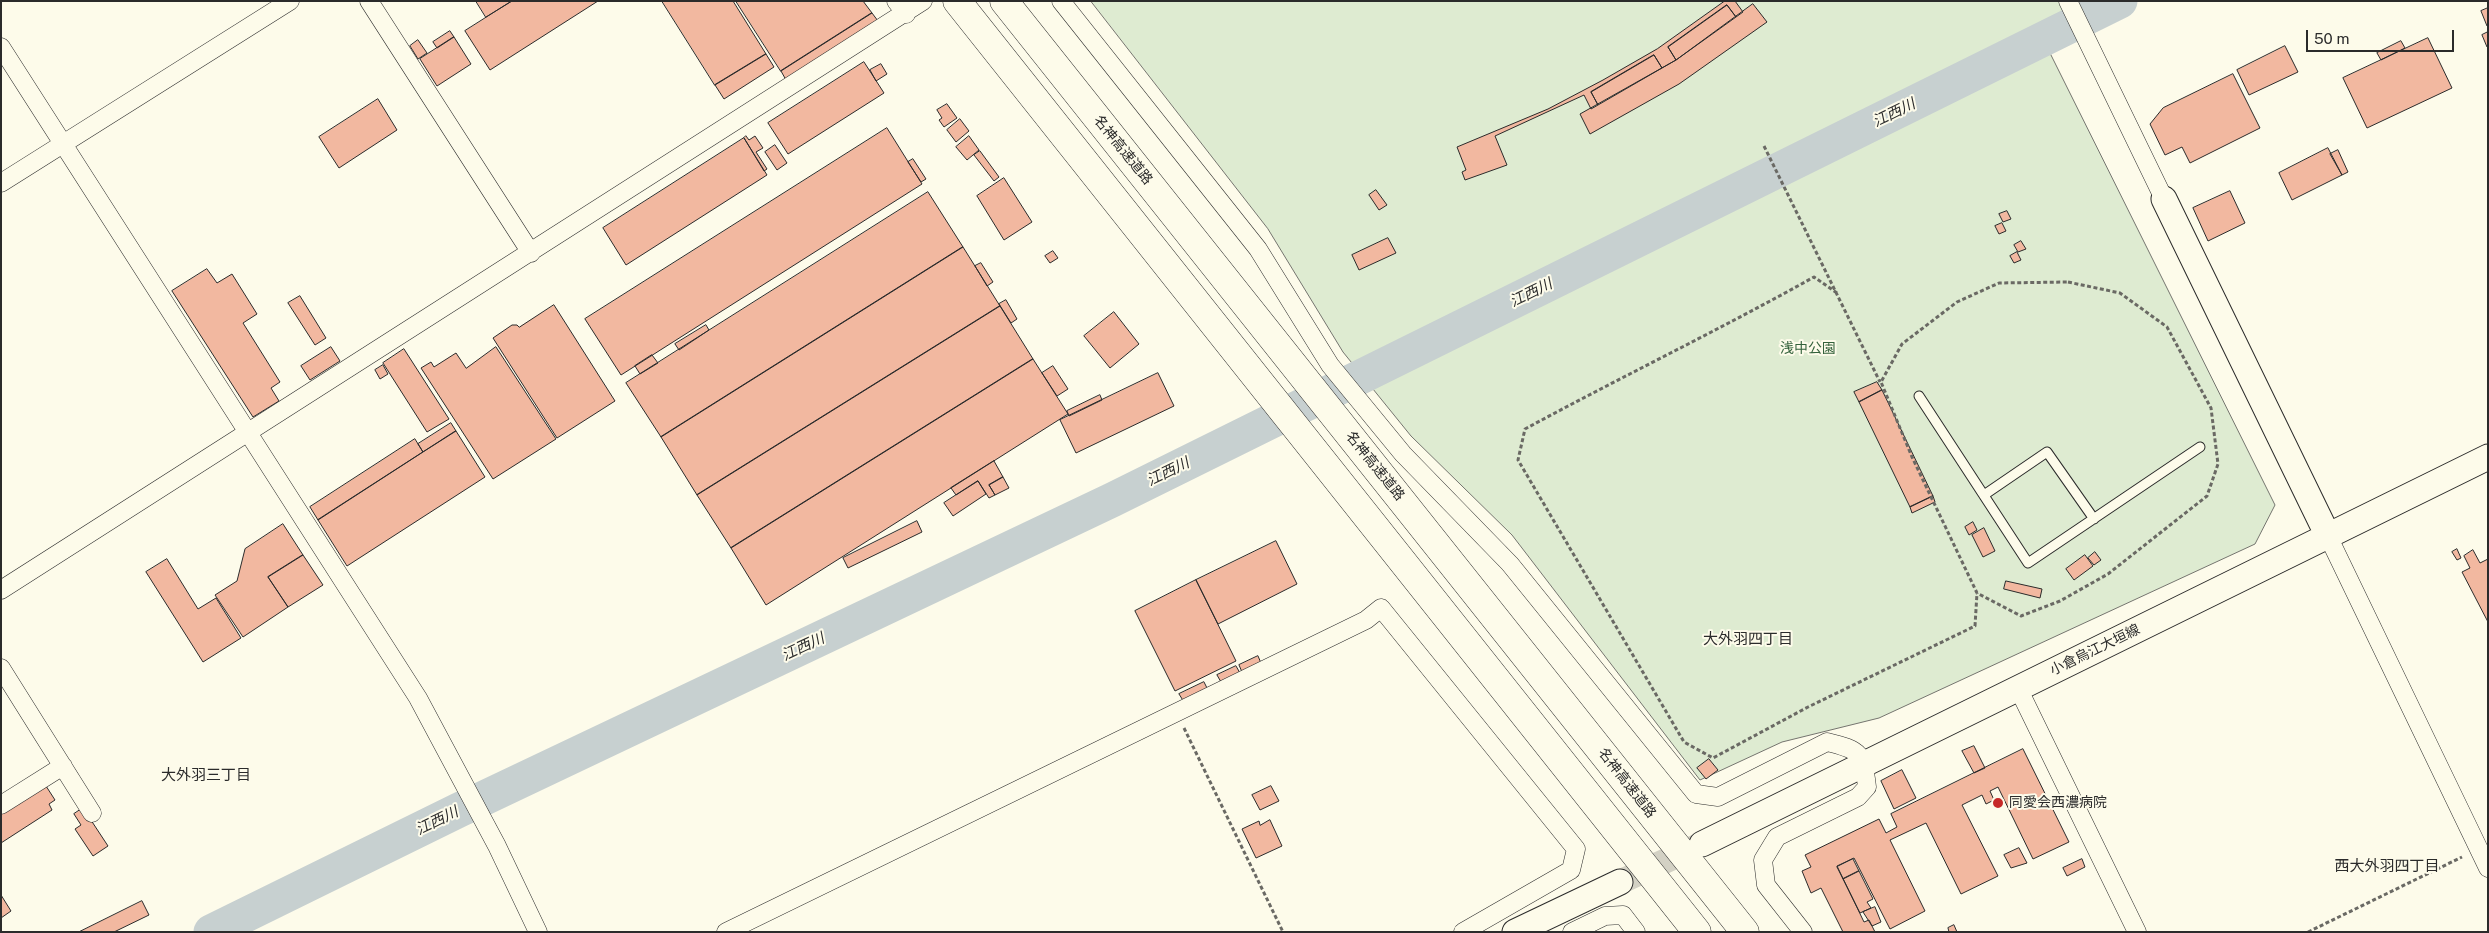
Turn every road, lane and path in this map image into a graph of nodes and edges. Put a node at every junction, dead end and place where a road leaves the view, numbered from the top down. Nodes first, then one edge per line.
1 (290, 1) edge
2 (369, 1) edge
3 (924, 1) edge
4 (957, 1) edge
5 (1004, 1) edge
6 (1061, 1) edge
7 (2070, 4) edge
8 (901, 8) edge
9 (1, 47) edge
10 (64, 145) junction
11 (1764, 146) dead end
12 (1, 183) edge
13 (2164, 199) joint
14 (531, 253) junction
15 (1837, 293) junction
16 (1880, 382) junction
17 (1919, 396) dead end
18 (248, 433) junction
19 (2200, 447) dead end
20 (2488, 457) edge
21 (1984, 495) junction
22 (2094, 518) junction
23 (2327, 534) junction
24 (1, 590) edge
25 (1977, 592) junction
26 (1, 668) edge
27 (2018, 688) junction
28 (1177, 714) junction
29 (1864, 762) junction
30 (63, 766) junction
31 (1, 805) edge
32 (92, 813) dead end
33 (1702, 844) tunnel mouth
34 (2483, 847) edge
35 (2488, 868) edge
36 (1620, 882) tunnel mouth
37 (538, 932) edge
38 (726, 932) edge
39 (1283, 932) edge
40 (1463, 932) edge
41 (1515, 932) edge
42 (1572, 932) edge
43 (1636, 932) edge
44 (1697, 932) edge
45 (1745, 932) edge
46 (1803, 932) edge
47 (2137, 932) edge
48 (2308, 932) edge

1 - 10 street
2 - 14 street
3 - 8 street
4 - 44 highway
5 - 45 highway, 名神高速道路
6 - 29 street
7 - 13 street
8 - 14 street
9 - 10 street
10 - 12 street
10 - 18 street
11 - 15 path
13 - 23 main road
14 - 18 street
15 - 16 path
15 - 25 path
16 - 25 path
16 - 25 path
17 - 21 lane
18 - 24 street
18 - 37 street
19 - 22 lane
20 - 23 main road, 小倉烏江大垣線
21 - 22 lane
21 - 22 lane
23 - 27 main road, 小倉烏江大垣線
23 - 34 street
26 - 30 street
27 - 29 main road, 小倉烏江大垣線
27 - 47 street
28 - 38 street
28 - 39 path
28 - 40 street
29 - 33 main road, 小倉烏江大垣線
29 - 46 street
30 - 31 street
30 - 32 street
34 - 35 street
34 - 48 path
36 - 41 main road
42 - 43 street

